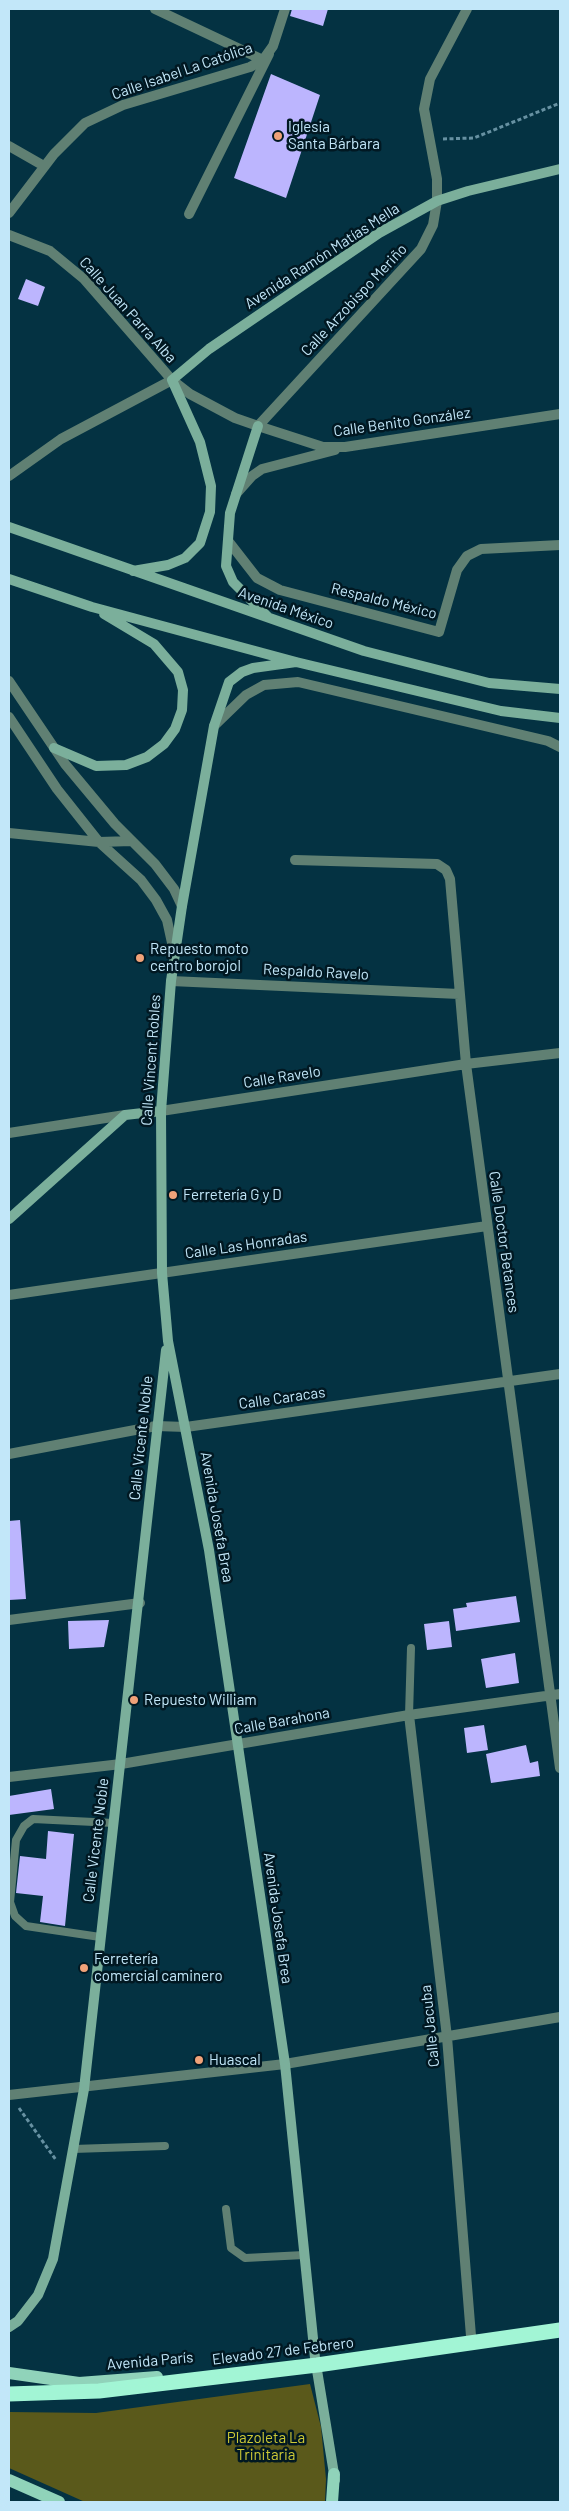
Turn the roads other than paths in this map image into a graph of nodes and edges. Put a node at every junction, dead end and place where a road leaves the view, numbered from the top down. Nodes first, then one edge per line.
1 (155, 9) edge
2 (285, 9) edge
3 (467, 9) edge
4 (273, 46) junction
5 (263, 60) junction
6 (9, 146) edge
7 (44, 166) junction
8 (560, 169) edge
9 (437, 201) junction
10 (9, 213) edge
11 (189, 214) dead end
12 (9, 235) edge
13 (172, 380) junction
14 (560, 414) edge
15 (258, 426) junction
16 (345, 447) junction
17 (9, 476) edge
18 (236, 494) junction
19 (9, 527) edge
20 (229, 542) junction
21 (560, 545) edge
22 (133, 571) junction
23 (9, 579) edge
24 (92, 608) junction
25 (270, 619) junction
26 (296, 662) junction
27 (9, 681) edge
28 (560, 689) edge
29 (9, 716) edge
30 (560, 718) edge
31 (214, 726) junction
32 (560, 747) edge
33 (54, 748) junction
34 (9, 833) edge
35 (132, 841) junction
36 (99, 842) junction
37 (296, 860) dead end
38 (182, 906) junction
39 (174, 952) junction
40 (171, 981) junction
41 (459, 994) junction
42 (560, 1052) edge
43 (466, 1064) junction
44 (161, 1111) junction
45 (125, 1115) junction
46 (9, 1132) edge
47 (9, 1219) edge
48 (487, 1226) junction
49 (162, 1273) junction
50 (9, 1295) edge
51 (168, 1341) junction
52 (560, 1374) edge
53 (508, 1382) junction
54 (156, 1426) junction
55 (186, 1427) junction
56 (9, 1454) edge
57 (140, 1603) junction
58 (9, 1620) edge
59 (411, 1648) dead end
60 (555, 1695) edge
61 (409, 1715) junction
62 (238, 1744) junction
63 (121, 1764) junction
64 (560, 1768) edge
65 (9, 1777) edge
66 (114, 1823) junction
67 (100, 1937) junction
68 (560, 2017) edge
69 (447, 2037) junction
70 (285, 2064) junction
71 (84, 2089) junction
72 (9, 2095) edge
73 (165, 2146) dead end
74 (73, 2150) junction
75 (226, 2209) dead end
76 (304, 2255) junction
77 (560, 2322) edge
78 (9, 2327) edge
79 (560, 2330) edge
80 (471, 2336) junction
81 (315, 2358) junction
82 (9, 2373) edge
83 (9, 2394) edge
84 (334, 2474) junction
85 (9, 2480) edge
86 (59, 2502) edge
87 (332, 2502) edge
88 (338, 2502) edge

1 - 5 street
2 - 4 street, Calle Isabel La Católica
3 - 9 street, Calle Arzobispo Meriño
4 - 5 street, Calle Isabel La Católica
4 - 11 street
5 - 7 street, Calle Isabel La Católica
6 - 7 street
7 - 10 street, Calle Isabel La Católica
8 - 9 main road, Avenida Ramón Matías Mella
9 - 13 main road, Avenida Ramón Matías Mella
9 - 15 street, Calle Arzobispo Meriño
12 - 13 street, Calle Juan Parra Alba
13 - 15 street, Calle Benito González
13 - 17 street
13 - 22 main road
14 - 16 street, Calle Benito González
15 - 16 street, Calle Benito González
15 - 18 main road
16 - 18 street
18 - 20 main road
19 - 22 main road, Avenida México
20 - 21 street, Respaldo México
20 - 25 main road
22 - 25 main road, Avenida México
23 - 24 main road
24 - 26 main road
24 - 33 main road
25 - 28 main road, Avenida México
26 - 30 main road
26 - 31 main road
27 - 33 street
29 - 36 street, Calle Vincent Robles
31 - 32 street
31 - 38 main road
33 - 35 street
34 - 36 street
35 - 36 street
35 - 38 street
36 - 39 street, Calle Vincent Robles
37 - 41 street, Calle Doctor Betances
38 - 39 main road
39 - 40 main road, Calle Vincent Robles
40 - 41 street, Respaldo Ravelo
40 - 44 main road, Calle Vincent Robles
41 - 43 street, Calle Doctor Betances
42 - 43 street, Calle Ravelo
43 - 44 street, Calle Ravelo
43 - 48 street, Calle Doctor Betances
44 - 45 main road, Calle Ravelo
44 - 49 main road, Calle Vincent Robles
45 - 46 street, Calle Ravelo
45 - 47 main road
48 - 49 street, Calle Las Honradas
48 - 53 street, Calle Doctor Betances
49 - 50 street, Calle Las Honradas
49 - 51 main road, Calle Vincent Robles
51 - 54 main road, Calle Vicente Noble
51 - 55 main road, Avenida Josefa Brea
52 - 53 street, Calle Caracas
53 - 55 street, Calle Caracas
53 - 60 street, Calle Doctor Betances
54 - 55 street, Calle Caracas
54 - 56 street, Calle Caracas
54 - 57 main road, Calle Vicente Noble
55 - 62 main road, Avenida Josefa Brea
57 - 58 street
57 - 63 main road, Calle Vicente Noble
59 - 61 lane
60 - 61 street, Calle Barahona
60 - 64 street, Calle Doctor Betances
61 - 62 street, Calle Barahona
61 - 69 street, Calle Jacuba
62 - 63 street, Calle Barahona
62 - 70 main road, Avenida Josefa Brea
63 - 65 street, Calle Barahona
63 - 66 main road, Calle Vicente Noble
66 - 67 main road, Calle Vicente Noble
66 - 67 lane
67 - 71 main road, Calle Vicente Noble
68 - 69 street
69 - 70 street
69 - 80 street, Calle Jacuba
70 - 71 street
70 - 76 main road, Avenida Josefa Brea
71 - 72 street
71 - 74 main road, Calle Vicente Noble
73 - 74 lane
74 - 78 main road, Calle Vicente Noble
75 - 76 lane
76 - 81 main road, Avenida Josefa Brea
77 - 80 main road, Avenida París
79 - 83 highway, Elevado 27 de Febrero, bridge
80 - 81 main road, Avenida París
81 - 82 main road, Avenida París
81 - 84 main road, Avenida Josefa Brea
84 - 87 main road
84 - 88 main road, Avenida Josefa Brea
85 - 86 main road

